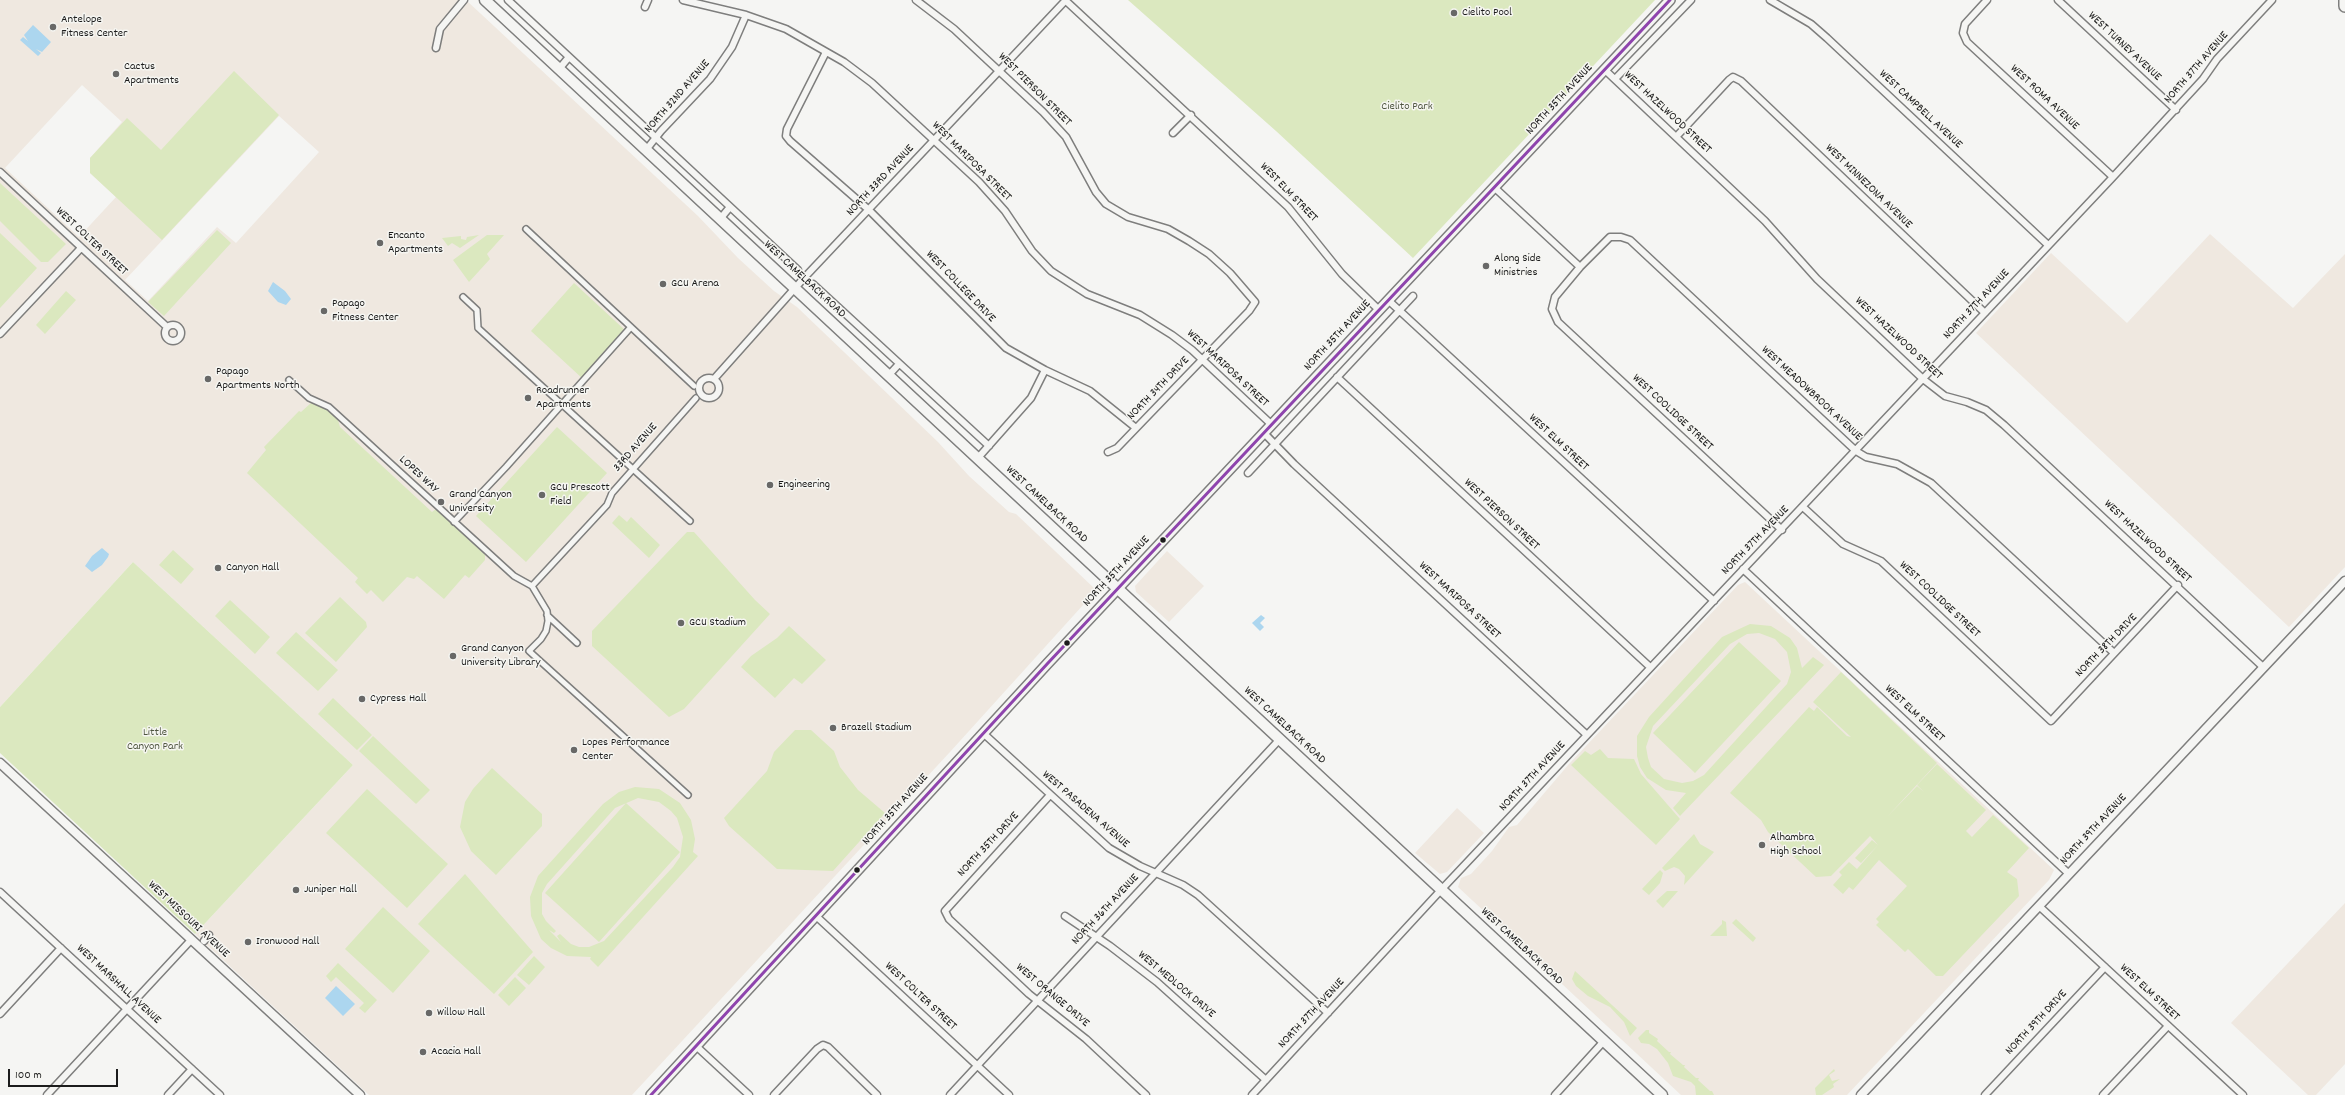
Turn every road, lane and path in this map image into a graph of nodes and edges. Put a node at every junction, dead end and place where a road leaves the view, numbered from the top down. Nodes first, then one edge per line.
1 (464, 0) edge
2 (485, 0) edge
3 (508, 0) edge
4 (648, 0) edge
5 (683, 0) edge
6 (916, 0) edge
7 (1065, 0) edge
8 (1670, 0) edge
9 (1690, 0) edge
10 (1770, 0) edge
11 (1987, 0) edge
12 (2058, 0) edge
13 (2272, 0) edge
14 (2345, 0) edge
15 (2345, 6) edge
16 (645, 7) dead end
17 (746, 15) junction
18 (436, 48) dead end
19 (826, 52) junction
20 (569, 57) junction
21 (559, 69) junction
22 (999, 70) junction
23 (1605, 70) junction
24 (1615, 80) junction
25 (2176, 110) junction
26 (1191, 115) junction
27 (1174, 133) dead end
28 (1676, 137) junction
29 (656, 138) junction
30 (934, 140) junction
31 (646, 150) junction
32 (0, 172) edge
33 (2113, 177) junction
34 (1495, 188) junction
35 (730, 207) junction
36 (869, 210) junction
37 (720, 219) junction
38 (526, 229) dead end
39 (2048, 245) junction
40 (81, 248) junction
41 (1580, 267) junction
42 (798, 270) dead end
43 (813, 284) dead end
44 (794, 289) junction
45 (1413, 296) dead end
46 (463, 297) dead end
47 (1388, 300) junction
48 (1255, 302) joint
49 (1379, 310) junction
50 (1399, 311) junction
51 (1985, 313) junction
52 (167, 327) dead end
53 (631, 327) junction
54 (0, 334) edge
55 (1202, 360) junction
56 (899, 364) junction
57 (1045, 370) junction
58 (888, 376) junction
59 (1337, 377) junction
60 (714, 379) dead end
61 (1923, 379) junction
62 (289, 380) dead end
63 (694, 386) dead end
64 (696, 398) dead end
65 (561, 404) junction
66 (1272, 426) junction
67 (1136, 428) junction
68 (1264, 433) junction
69 (1275, 443) junction
70 (989, 446) junction
71 (1856, 451) junction
72 (1108, 452) dead end
73 (978, 459) junction
74 (632, 469) junction
75 (1248, 473) dead end
76 (1803, 507) junction
77 (690, 521) dead end
78 (454, 522) junction
79 (1782, 530) junction
80 (1743, 569) junction
81 (2345, 581) edge
82 (2178, 585) junction
83 (532, 586) junction
84 (1117, 589) junction
85 (1714, 601) junction
86 (547, 615) junction
87 (577, 642) dead end
88 (2114, 653) junction
89 (2263, 667) junction
90 (1650, 668) junction
91 (2051, 721) joint
92 (983, 733) junction
93 (1587, 735) junction
94 (1279, 740) junction
95 (0, 764) edge
96 (688, 795) dead end
97 (1050, 795) junction
98 (1156, 872) junction
99 (2069, 874) junction
100 (1441, 890) junction
101 (0, 892) edge
102 (2039, 906) junction
103 (945, 911) joint
104 (816, 916) junction
105 (1064, 916) dead end
106 (209, 935) dead end
107 (1096, 937) junction
108 (191, 940) junction
109 (204, 941) dead end
110 (61, 948) junction
111 (2105, 967) junction
112 (1037, 1001) junction
113 (127, 1009) junction
114 (1328, 1013) junction
115 (0, 1014) edge
116 (2168, 1026) junction
117 (1604, 1041) junction
118 (696, 1046) junction
119 (977, 1066) junction
120 (192, 1069) junction
121 (1266, 1080) junction
122 (47, 1095) edge
123 (168, 1095) edge
124 (220, 1095) edge
125 (360, 1095) edge
126 (651, 1095) edge
127 (749, 1095) edge
128 (774, 1095) edge
129 (877, 1095) edge
130 (950, 1095) edge
131 (1008, 1095) edge
132 (1146, 1095) edge
133 (1252, 1095) edge
134 (1555, 1095) edge
135 (1662, 1095) edge
136 (1861, 1095) edge
137 (1985, 1095) edge
138 (2103, 1095) edge
139 (2242, 1095) edge

1 - 18 street
2 - 21 main road, WEST CAMELBACK ROAD
3 - 20 street, WEST CAMELBACK ROAD
4 - 16 street
5 - 17 street, WEST MARIPOSA STREET
6 - 22 street, WEST PIERSON STREET
7 - 22 street, NORTH 33RD AVENUE
7 - 26 street, WEST ELM STREET
8 - 23 main road, NORTH 35TH AVENUE
9 - 24 street
10 - 39 street, WEST CAMPBELL AVENUE
11 - 33 street, WEST ROMA AVENUE
12 - 25 street, WEST TURNEY AVENUE
13 - 25 street, NORTH 37TH AVENUE
14 - 15 highway
17 - 19 street, WEST MARIPOSA STREET
17 - 29 street, NORTH 32ND AVENUE
19 - 30 street, WEST MARIPOSA STREET
19 - 36 street, WEST COLLEGE DRIVE
20 - 21 street
20 - 29 street, WEST CAMELBACK ROAD
21 - 31 main road, WEST CAMELBACK ROAD
22 - 30 street, NORTH 33RD AVENUE
22 - 48 street, WEST PIERSON STREET
23 - 24 street, WEST HAZELWOOD STREET
23 - 34 main road, NORTH 35TH AVENUE
24 - 28 street, WEST HAZELWOOD STREET
25 - 33 street, NORTH 37TH AVENUE
26 - 27 street
26 - 49 street, WEST ELM STREET
28 - 51 street, WEST MINNEZONA AVENUE
28 - 61 street, WEST HAZELWOOD STREET
29 - 31 street, NORTH 32ND AVENUE
29 - 35 street, WEST CAMELBACK ROAD
30 - 36 street, NORTH 33RD AVENUE
30 - 55 street, WEST MARIPOSA STREET
31 - 37 main road, WEST CAMELBACK ROAD
32 - 40 street, WEST COLTER STREET
33 - 39 street, NORTH 37TH AVENUE
34 - 41 street
34 - 47 main road, NORTH 35TH AVENUE
35 - 37 street
35 - 42 street, WEST CAMELBACK ROAD
36 - 44 street, NORTH 33RD AVENUE
36 - 57 street, WEST COLLEGE DRIVE
37 - 44 main road, WEST CAMELBACK ROAD
38 - 53 street
39 - 51 street, NORTH 37TH AVENUE
40 - 52 street, WEST COLTER STREET
40 - 54 street
41 - 71 street, WEST MEADOWBROOK AVENUE
41 - 79 street, WEST COOLIDGE STREET
43 - 56 street, WEST CAMELBACK ROAD
44 - 58 main road, WEST CAMELBACK ROAD
44 - 60 street, NORTH 33RD AVENUE
45 - 50 street
46 - 65 street
47 - 49 main road, NORTH 35TH AVENUE
47 - 50 street, WEST ELM STREET
48 - 55 street, NORTH 34TH DRIVE
49 - 66 main road, NORTH 35TH AVENUE
50 - 59 street
50 - 85 street, WEST ELM STREET
51 - 61 street, NORTH 37TH AVENUE
53 - 63 street
53 - 65 street
55 - 66 street, WEST MARIPOSA STREET
55 - 67 street, NORTH 34TH DRIVE
56 - 58 street
56 - 70 street, WEST CAMELBACK ROAD
57 - 67 street, WEST COLLEGE DRIVE
57 - 70 street
58 - 73 main road, WEST CAMELBACK ROAD
59 - 69 street
59 - 90 street, WEST PIERSON STREET
61 - 71 street, NORTH 37TH AVENUE
61 - 82 street, WEST HAZELWOOD STREET
62 - 78 street, LOPES WAY
64 - 74 street, 33RD AVENUE
65 - 74 street
65 - 78 street
66 - 68 main road, NORTH 35TH AVENUE
67 - 72 street, NORTH 34TH DRIVE
68 - 69 street, WEST MARIPOSA STREET
68 - 84 main road, NORTH 35TH AVENUE
69 - 75 street
69 - 93 street, WEST MARIPOSA STREET
70 - 73 street
71 - 76 street, NORTH 37TH AVENUE
71 - 88 street, WEST MEADOWBROOK AVENUE
73 - 84 main road, WEST CAMELBACK ROAD
74 - 77 street
74 - 83 street, 33RD AVENUE
76 - 79 street, NORTH 37TH AVENUE
76 - 91 street, WEST COOLIDGE STREET
78 - 83 street, LOPES WAY
79 - 80 street, NORTH 37TH AVENUE
80 - 85 street, NORTH 37TH AVENUE
80 - 99 street, WEST ELM STREET
81 - 89 street, NORTH 39TH AVENUE
82 - 88 street, NORTH 38TH DRIVE
82 - 89 street, WEST HAZELWOOD STREET
83 - 86 street
84 - 92 main road, NORTH 35TH AVENUE
84 - 94 main road, WEST CAMELBACK ROAD
85 - 90 street, NORTH 37TH AVENUE
86 - 87 street
86 - 96 street
88 - 91 street, NORTH 38TH DRIVE
89 - 99 street, NORTH 39TH AVENUE
90 - 93 street, NORTH 37TH AVENUE
92 - 97 street, WEST PASADENA AVENUE
92 - 104 main road, NORTH 35TH AVENUE
93 - 100 street, NORTH 37TH AVENUE
94 - 98 street, NORTH 36TH AVENUE
94 - 100 main road, WEST CAMELBACK ROAD
95 - 108 street, WEST MISSOURI AVENUE
97 - 98 street, WEST PASADENA AVENUE
97 - 103 street, NORTH 35TH DRIVE
98 - 107 street, NORTH 36TH AVENUE
98 - 114 street, WEST PASADENA AVENUE
99 - 102 street, NORTH 39TH AVENUE
100 - 114 street, NORTH 37TH AVENUE
100 - 117 main road, WEST CAMELBACK ROAD
101 - 110 street, WEST MARSHALL AVENUE
102 - 111 street, WEST ELM STREET
102 - 136 street, NORTH 39TH AVENUE
103 - 112 street, WEST ORANGE DRIVE
104 - 118 main road, NORTH 35TH AVENUE
104 - 119 street, WEST COLTER STREET
105 - 107 street, WEST MEDLOCK DRIVE
106 - 109 street
107 - 112 street, NORTH 36TH AVENUE
107 - 121 street, WEST MEDLOCK DRIVE
108 - 113 street
108 - 125 street, WEST MISSOURI AVENUE
110 - 113 street, WEST MARSHALL AVENUE
110 - 115 street
111 - 116 street, WEST ELM STREET
111 - 137 street, NORTH 39TH DRIVE
112 - 119 street, NORTH 36TH AVENUE
112 - 132 street, WEST ORANGE DRIVE
113 - 120 street, WEST MARSHALL AVENUE
113 - 122 street
114 - 121 street, NORTH 37TH AVENUE
116 - 138 street
116 - 139 street, WEST ELM STREET
117 - 134 street
117 - 135 main road, WEST CAMELBACK ROAD
118 - 126 main road, NORTH 35TH AVENUE
118 - 127 street
119 - 130 street, NORTH 36TH AVENUE
119 - 131 street, WEST COLTER STREET
120 - 123 street
120 - 124 street, WEST MARSHALL AVENUE
121 - 133 street, NORTH 37TH AVENUE
128 - 129 street

